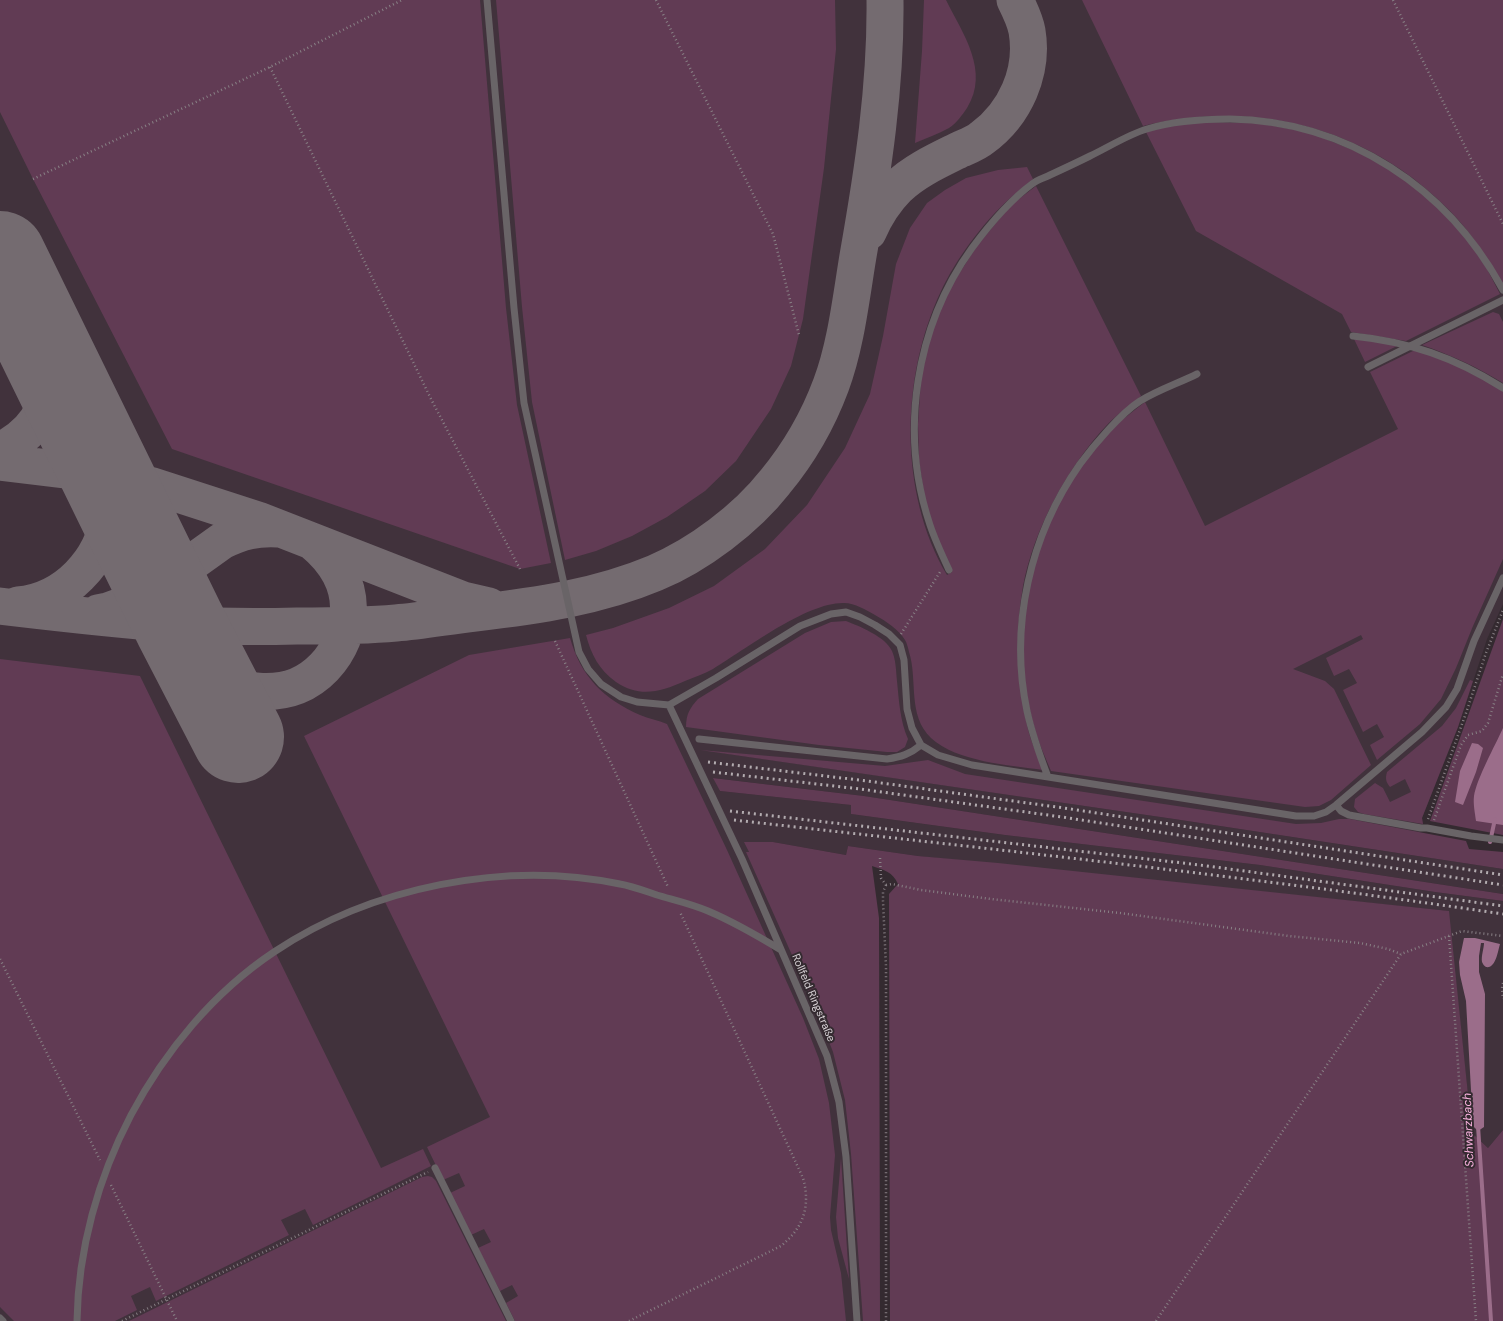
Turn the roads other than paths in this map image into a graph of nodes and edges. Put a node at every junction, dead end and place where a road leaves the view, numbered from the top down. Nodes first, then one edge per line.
1 (487, 0) edge
2 (1503, 290) edge
3 (1503, 300) edge
4 (1353, 336) dead end
5 (1410, 345) junction
6 (1368, 367) dead end
7 (1197, 374) dead end
8 (1503, 388) edge
9 (947, 567) road end
10 (1503, 578) edge
11 (669, 705) junction
12 (699, 739) dead end
13 (921, 745) junction
14 (1048, 777) junction
15 (1336, 805) junction
16 (1503, 840) edge
17 (781, 950) junction
18 (435, 1168) road end
19 (0, 1318) edge
20 (3, 1321) edge
21 (77, 1321) edge
22 (511, 1321) edge
23 (857, 1321) edge

1 - 11 lane
2 - 9 lane
3 - 5 lane
4 - 5 lane
5 - 6 lane
5 - 8 lane
7 - 14 lane
10 - 15 lane
11 - 13 lane
11 - 17 lane, Rollfeld Ringstraße
12 - 13 lane
13 - 14 lane
14 - 15 lane
15 - 16 lane
17 - 21 lane
17 - 23 lane, Rollfeld Ringstraße
18 - 22 lane
19 - 20 lane

